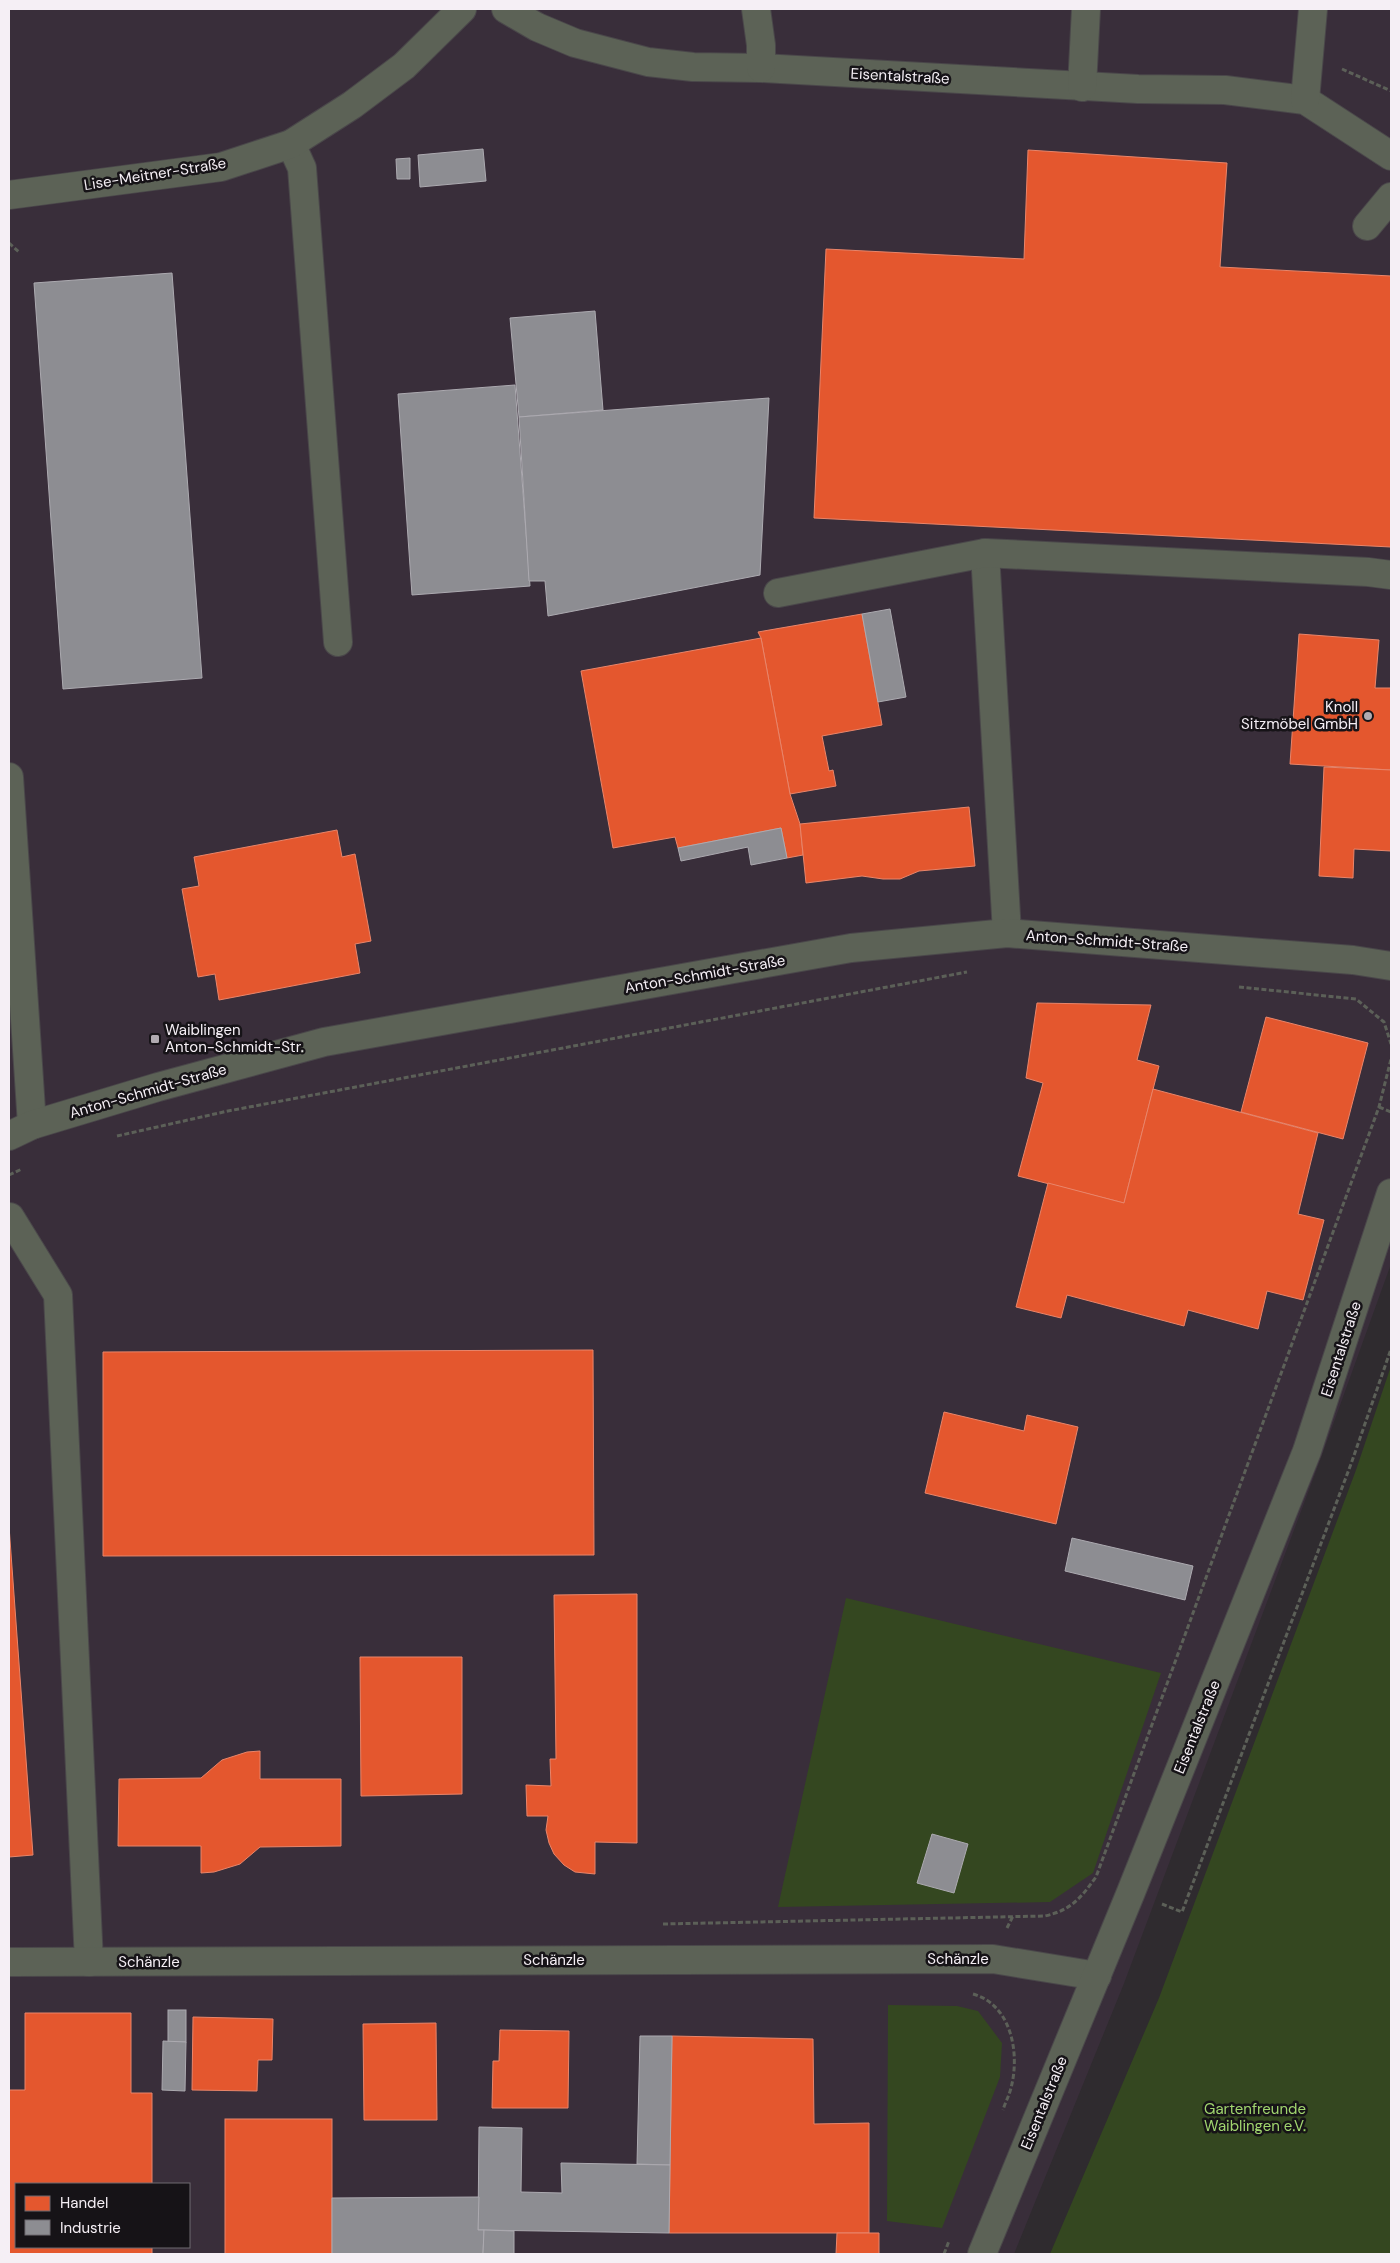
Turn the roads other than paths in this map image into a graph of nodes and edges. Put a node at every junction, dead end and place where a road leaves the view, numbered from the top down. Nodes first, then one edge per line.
1 (462, 9) edge
2 (506, 9) edge
3 (756, 9) edge
4 (1086, 9) edge
5 (1313, 9) edge
6 (761, 68) junction
7 (1082, 87) junction
8 (1305, 100) junction
9 (291, 144) junction
10 (1391, 156) edge
11 (9, 196) edge
12 (1391, 197) edge
13 (1367, 226) dead end
14 (985, 553) junction
15 (1391, 575) edge
16 (778, 593) dead end
17 (338, 642) dead end
18 (9, 777) edge
19 (1008, 934) junction
20 (1391, 966) edge
21 (20, 1130) edge
22 (1391, 1193) edge
23 (9, 1217) edge
24 (9, 1962) edge
25 (89, 1962) junction
26 (1097, 1976) junction
27 (982, 2254) edge

1 - 9 street, Lise-Meitner-Straße
2 - 6 street, Eisentalstraße
3 - 6 street
4 - 7 street
5 - 8 street
6 - 7 street, Eisentalstraße
7 - 8 street, Eisentalstraße
8 - 10 street, Eisentalstraße
9 - 11 street, Lise-Meitner-Straße
9 - 17 street
12 - 13 street
14 - 15 street
14 - 16 street
14 - 19 street
18 - 21 street, Anton-Schmidt-Straße
19 - 20 street, Anton-Schmidt-Straße
19 - 21 street, Anton-Schmidt-Straße
22 - 26 street, Eisentalstraße
23 - 25 street
24 - 25 street, Schänzle
25 - 26 street, Schänzle
26 - 27 street, Eisentalstraße

